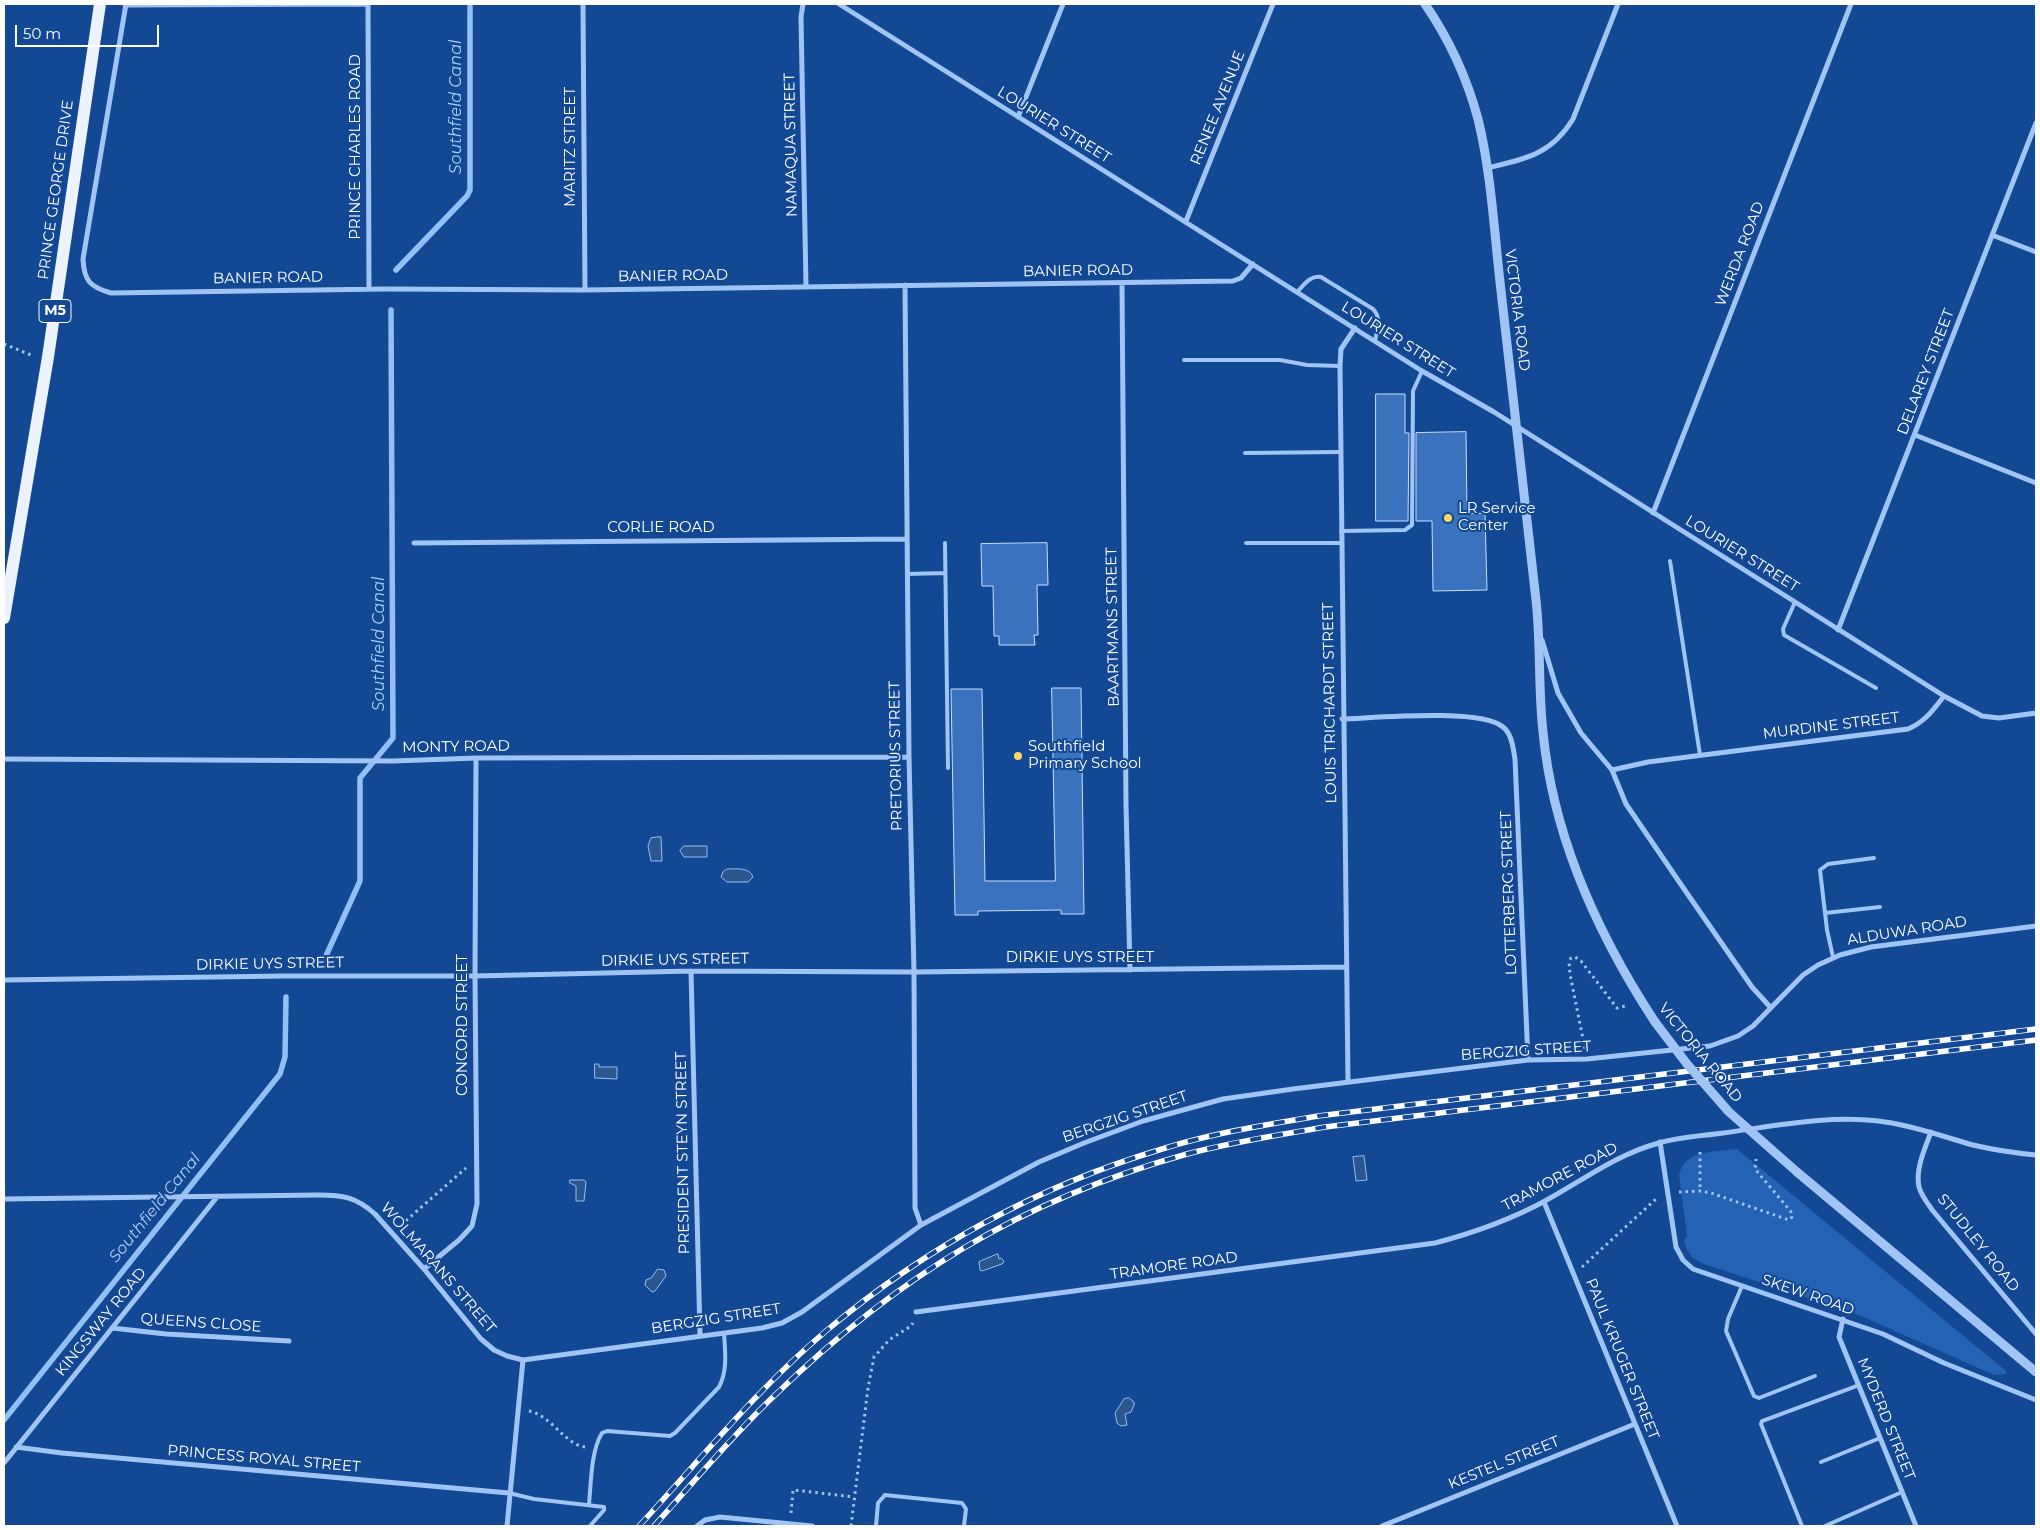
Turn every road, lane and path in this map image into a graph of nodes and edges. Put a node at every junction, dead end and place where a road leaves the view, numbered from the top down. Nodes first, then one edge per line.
1 (100, 4) edge
2 (126, 4) edge
3 (368, 4) edge
4 (582, 4) edge
5 (803, 4) edge
6 (839, 4) edge
7 (1063, 4) edge
8 (1273, 4) edge
9 (1424, 4) edge
10 (1618, 4) edge
11 (1851, 4) edge
12 (1018, 117) junction
13 (2036, 123) edge
14 (1486, 168) junction
15 (1186, 221) junction
16 (1992, 235) junction
17 (2036, 252) edge
18 (1252, 264) junction
19 (1122, 283) junction
20 (905, 285) junction
21 (806, 286) junction
22 (369, 289) junction
23 (585, 290) junction
24 (1297, 292) junction
25 (1355, 328) junction
26 (1375, 341) junction
27 (4, 344) edge
28 (31, 355) dead end
29 (1184, 360) dead end
30 (1340, 366) junction
31 (1422, 371) junction
32 (1518, 429) junction
33 (1916, 435) junction
34 (1341, 452) junction
35 (1245, 453) dead end
36 (2036, 483) edge
37 (1653, 513) junction
38 (1341, 531) junction
39 (907, 539) junction
40 (414, 543) dead end
41 (945, 543) dead end
42 (1246, 543) dead end
43 (1341, 543) junction
44 (1670, 562) dead end
45 (945, 573) junction
46 (907, 574) junction
47 (1795, 602) junction
48 (4, 618) edge
49 (1838, 630) junction
50 (1539, 632) junction
51 (1876, 688) dead end
52 (1944, 696) junction
53 (2036, 713) edge
54 (1342, 719) junction
55 (1700, 755) junction
56 (908, 757) junction
57 (476, 758) junction
58 (4, 759) edge
59 (948, 768) dead end
60 (1612, 770) junction
61 (1874, 858) dead end
62 (1880, 907) dead end
63 (1825, 913) junction
64 (2036, 926) edge
65 (1833, 957) junction
66 (1346, 968) junction
67 (1130, 970) junction
68 (691, 971) junction
69 (914, 972) junction
70 (475, 976) junction
71 (4, 980) edge
72 (1625, 1006) dead end
73 (1771, 1008) junction
74 (1586, 1048) dead end
75 (1528, 1060) junction
76 (1348, 1082) junction
77 (1931, 1132) junction
78 (1660, 1142) junction
79 (1700, 1152) dead end
80 (2036, 1155) edge
81 (476, 1159) junction
82 (1756, 1159) dead end
83 (1700, 1191) junction
84 (1679, 1192) dead end
85 (1660, 1196) dead end
86 (217, 1197) junction
87 (4, 1199) edge
88 (1544, 1202) junction
89 (375, 1214) junction
90 (921, 1225) junction
91 (1582, 1267) dead end
92 (424, 1269) junction
93 (1742, 1286) junction
94 (916, 1312) dead end
95 (1843, 1319) junction
96 (913, 1324) dead end
97 (112, 1328) junction
98 (724, 1333) junction
99 (2036, 1334) edge
100 (700, 1335) junction
101 (289, 1341) dead end
102 (523, 1360) junction
103 (2036, 1372) edge
104 (1815, 1376) dead end
105 (1858, 1385) junction
106 (2036, 1400) edge
107 (518, 1410) junction
108 (1635, 1424) junction
109 (1880, 1438) junction
110 (16, 1447) junction
111 (597, 1448) junction
112 (1821, 1462) dead end
113 (4, 1463) edge
114 (1902, 1492) junction
115 (510, 1493) junction
116 (854, 1497) junction
117 (589, 1504) junction
118 (791, 1513) dead end
119 (507, 1526) edge
120 (590, 1526) edge
121 (697, 1526) edge
122 (812, 1526) edge
123 (851, 1526) edge
124 (876, 1526) edge
125 (964, 1526) edge
126 (1382, 1526) edge
127 (1677, 1526) edge
128 (1802, 1526) edge
129 (1824, 1526) edge
130 (1916, 1526) edge

1 - 48 main road, PRINCE GEORGE DRIVE / M5
2 - 3 street
2 - 22 street, BANIER ROAD
3 - 22 street, PRINCE CHARLES ROAD
4 - 23 street, MARITZ STREET
5 - 21 street, NAMAQUA STREET
6 - 12 street, LOURIER STREET
7 - 12 street
8 - 15 street, RENEE AVENUE
9 - 14 street, VICTORIA ROAD
10 - 14 street
11 - 37 street, WERDA ROAD
12 - 15 street, LOURIER STREET
13 - 16 street, DELAREY STREET
14 - 32 street, VICTORIA ROAD
15 - 18 street, LOURIER STREET
16 - 17 street
16 - 33 street, DELAREY STREET
18 - 19 street, BANIER ROAD
18 - 24 street, LOURIER STREET
19 - 20 street, BANIER ROAD
19 - 67 street, BAARTMANS STREET
20 - 21 street, BANIER ROAD
20 - 39 street, PRETORIUS STREET
21 - 23 street, BANIER ROAD
22 - 23 street, BANIER ROAD
24 - 25 street, LOURIER STREET
24 - 26 lane
25 - 26 street, LOURIER STREET
25 - 30 street, LOUIS TRICHARDT STREET
26 - 31 street, LOURIER STREET
27 - 28 path
29 - 30 lane
30 - 34 street, LOUIS TRICHARDT STREET
31 - 32 street, LOURIER STREET
31 - 38 lane
32 - 37 street, LOURIER STREET
32 - 50 street, VICTORIA ROAD
33 - 36 street
33 - 49 street, DELAREY STREET
34 - 35 lane
34 - 38 street, LOUIS TRICHARDT STREET
37 - 47 street, LOURIER STREET
38 - 43 street, LOUIS TRICHARDT STREET
39 - 40 street, CORLIE ROAD
39 - 46 street, PRETORIUS STREET
41 - 45 lane
42 - 43 lane
43 - 54 street, LOUIS TRICHARDT STREET
44 - 55 lane
45 - 46 lane
45 - 59 lane
46 - 56 street, PRETORIUS STREET
47 - 49 street, LOURIER STREET
47 - 51 lane
49 - 52 street, LOURIER STREET
50 - 60 street, VICTORIA ROAD
50 - 103 street, VICTORIA ROAD, bridge
52 - 53 street
52 - 55 street, MURDINE STREET
54 - 66 street, LOUIS TRICHARDT STREET
54 - 75 street, LOTTERBERG STREET
55 - 60 street, MURDINE STREET
56 - 57 street, MONTY ROAD
56 - 69 street, PRETORIUS STREET
57 - 58 street, MONTY ROAD
57 - 70 street, CONCORD STREET
60 - 73 street, VICTORIA ROAD
61 - 63 lane
62 - 63 lane
63 - 65 lane
64 - 65 street, ALDUWA ROAD
65 - 73 street, ALDUWA ROAD
66 - 67 street, DIRKIE UYS STREET
66 - 76 street, LOUIS TRICHARDT STREET
67 - 69 street, DIRKIE UYS STREET
68 - 69 street, DIRKIE UYS STREET
68 - 70 street, DIRKIE UYS STREET
68 - 100 street, PRESIDENT STEYN STREET
69 - 90 street, PRETORIUS STREET
70 - 71 street, DIRKIE UYS STREET
70 - 81 street, CONCORD STREET
72 - 74 path
73 - 75 street, BERGZIG STREET
75 - 76 street, BERGZIG STREET
76 - 90 street, BERGZIG STREET
77 - 78 street, TRAMORE ROAD
77 - 80 street, TRAMORE ROAD
77 - 99 street, STUDLEY ROAD
78 - 88 street, TRAMORE ROAD
78 - 93 street, SKEW ROAD
79 - 83 path
81 - 89 path
81 - 92 street, CONCORD STREET
82 - 83 path
83 - 84 path
85 - 91 path
86 - 87 street, WOLMARANS STREET
86 - 89 street, WOLMARANS STREET
86 - 97 street, KINGSWAY ROAD
88 - 94 street, TRAMORE ROAD
88 - 108 street, PAUL KRUGER STREET
89 - 92 street, WOLMARANS STREET
90 - 98 street, BERGZIG STREET
92 - 102 street, WOLMARANS STREET
93 - 95 street, SKEW ROAD
93 - 104 lane
95 - 105 street, MYDERD STREET
95 - 106 street, SKEW ROAD
96 - 116 path
97 - 101 street, QUEENS CLOSE
97 - 110 street, KINGSWAY ROAD
98 - 100 street, BERGZIG STREET
98 - 111 lane
100 - 102 street, BERGZIG STREET
102 - 107 street
105 - 109 street, MYDERD STREET
105 - 128 lane
107 - 111 path
107 - 115 street
108 - 126 street, KESTEL STREET
108 - 127 street, PAUL KRUGER STREET
109 - 112 lane
109 - 114 street, MYDERD STREET
110 - 113 street, KINGSWAY ROAD
110 - 115 street, PRINCESS ROYAL STREET
111 - 117 lane
114 - 129 lane
114 - 130 street, MYDERD STREET
115 - 117 lane
115 - 119 street
116 - 118 path
116 - 123 path
117 - 120 lane
121 - 122 street
124 - 125 lane

